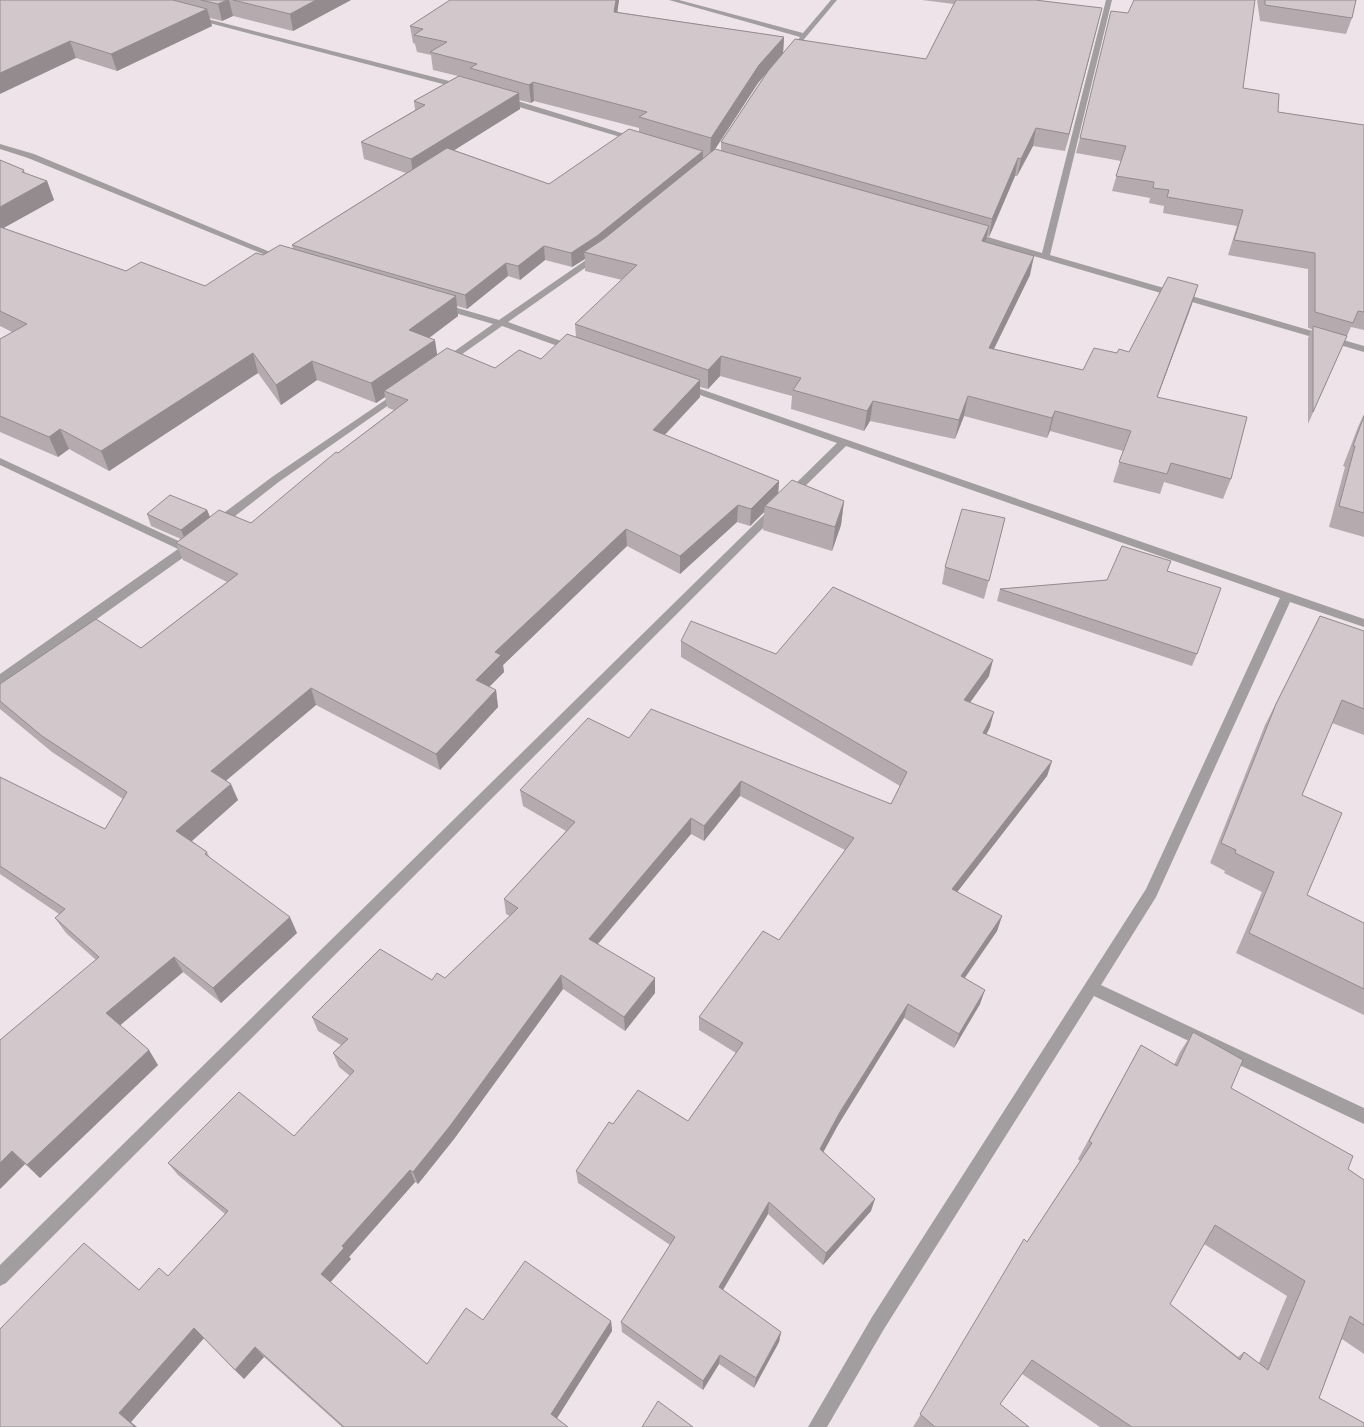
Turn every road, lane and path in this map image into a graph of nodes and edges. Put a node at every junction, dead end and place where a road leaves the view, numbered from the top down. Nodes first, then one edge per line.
1 (672, 0) edge
2 (834, 0) edge
3 (1109, 0) edge
4 (183, 15) edge
5 (805, 36) junction
6 (781, 65) edge
7 (471, 90) edge
8 (499, 98) edge
9 (648, 143) edge
10 (0, 146) edge
11 (960, 232) edge
12 (609, 247) edge
13 (1045, 256) junction
14 (292, 262) edge
15 (434, 304) edge
16 (501, 323) junction
17 (1364, 348) edge
18 (584, 352) edge
19 (437, 368) edge
20 (412, 384) edge
21 (677, 384) edge
22 (844, 442) junction
23 (0, 461) edge
24 (187, 548) junction
25 (1286, 598) junction
26 (1364, 623) edge
27 (0, 680) edge
28 (1091, 988) junction
29 (1364, 1116) edge
30 (0, 1277) edge
31 (817, 1427) edge

1 - 5 street
2 - 5 street
3 - 13 street
4 - 7 street
5 - 6 street
8 - 9 street
10 - 14 street
11 - 13 street
12 - 16 street
13 - 17 street
15 - 16 street
16 - 18 street
16 - 19 street
20 - 24 street
21 - 22 street
22 - 25 street
22 - 30 street
23 - 24 street
24 - 27 street
25 - 26 street
25 - 28 street
28 - 29 street
28 - 31 street

